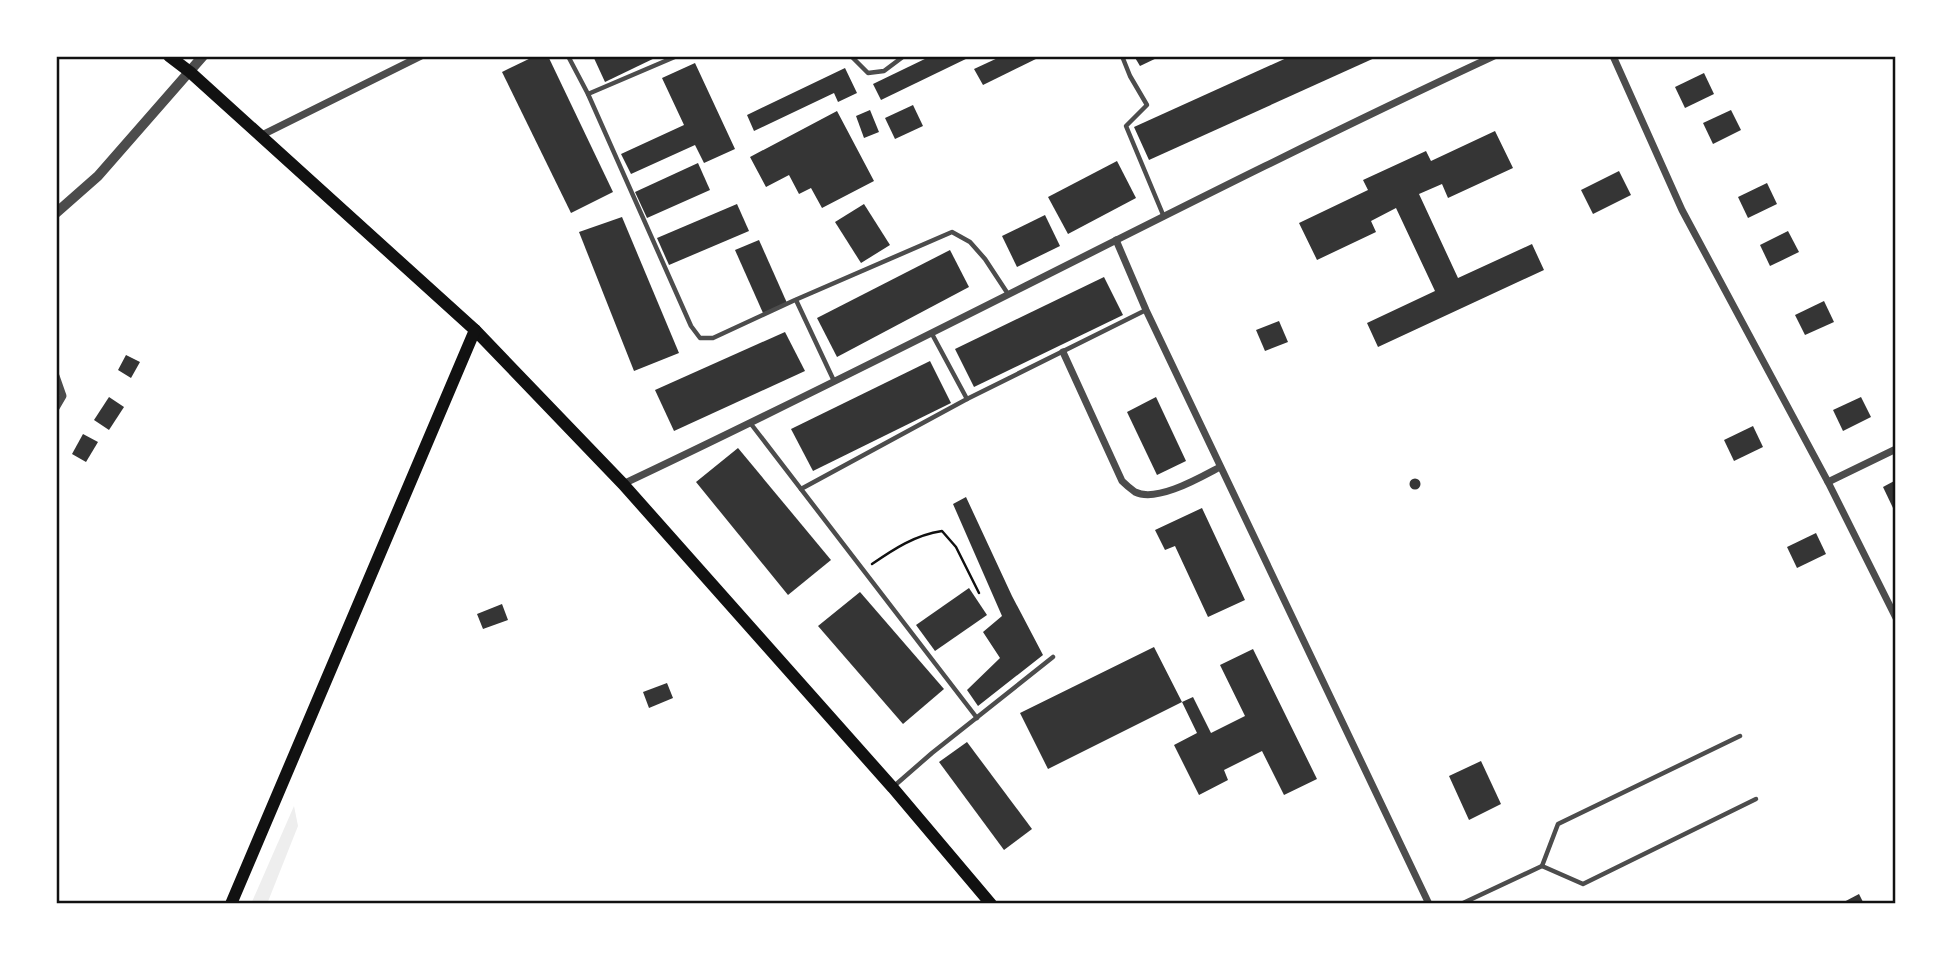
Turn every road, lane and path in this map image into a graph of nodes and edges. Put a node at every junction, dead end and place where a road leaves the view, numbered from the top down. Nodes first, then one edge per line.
1 (169, 56) edge
2 (203, 56) edge
3 (421, 56) edge
4 (568, 56) edge
5 (677, 56) edge
6 (851, 56) edge
7 (904, 56) edge
8 (1122, 56) edge
9 (1494, 56) edge
10 (1613, 56) edge
11 (190, 72) junction
12 (588, 94) junction
13 (260, 136) junction
14 (56, 213) edge
15 (1164, 217) junction
16 (1116, 240) junction
17 (1007, 294) junction
18 (795, 300) junction
19 (1146, 310) junction
20 (475, 330) junction
21 (932, 334) junction
22 (1063, 352) junction
23 (56, 376) edge
24 (834, 382) junction
25 (967, 399) junction
26 (56, 408) edge
27 (751, 424) junction
28 (1896, 449) edge
29 (1220, 467) junction
30 (1828, 482) junction
31 (623, 484) junction
32 (801, 489) junction
33 (863, 570) junction
34 (979, 593) dead end
35 (1896, 618) edge
36 (1053, 657) dead end
37 (976, 718) junction
38 (1740, 736) dead end
39 (892, 788) junction
40 (1756, 799) dead end
41 (1542, 866) junction
42 (231, 904) edge
43 (991, 904) edge
44 (1429, 904) edge
45 (1461, 904) edge

1 - 11 main road
2 - 11 street
3 - 13 street
4 - 12 lane
5 - 12 lane
6 - 7 lane
8 - 15 lane
9 - 15 street
10 - 30 street
11 - 13 main road
11 - 14 street
12 - 18 lane
13 - 20 main road
15 - 16 street
16 - 17 street
16 - 19 street
17 - 18 lane
17 - 21 street
18 - 24 lane
19 - 22 lane
19 - 29 street
20 - 31 main road
20 - 42 main road
21 - 24 street
21 - 25 lane
22 - 25 lane
22 - 29 street
23 - 26 street
24 - 27 street
25 - 32 lane
27 - 31 street
27 - 32 lane
28 - 30 street
29 - 44 street
30 - 35 street
31 - 39 main road
32 - 33 lane
33 - 34 path
33 - 37 lane
36 - 37 lane
37 - 39 lane
38 - 41 lane
39 - 43 main road
40 - 41 lane
41 - 45 lane

